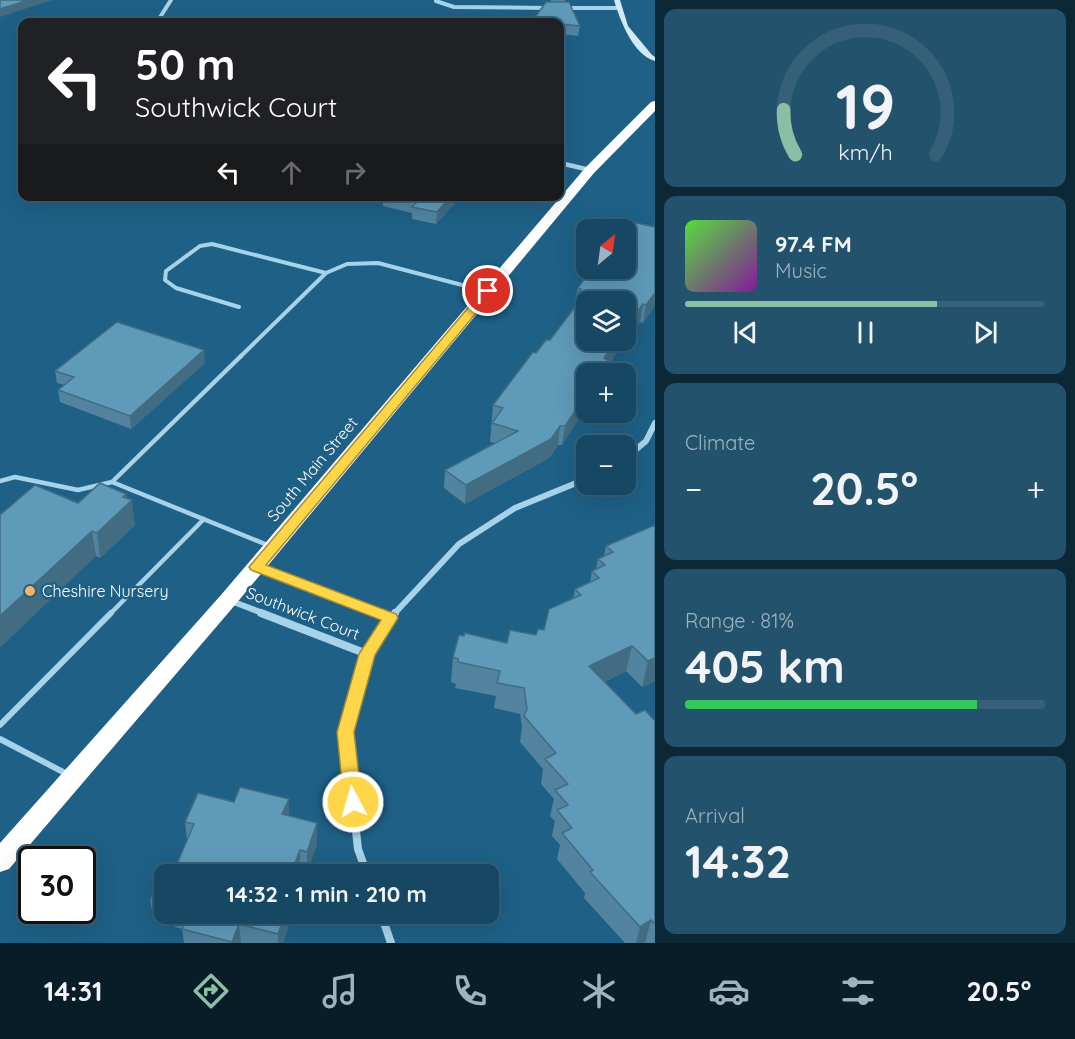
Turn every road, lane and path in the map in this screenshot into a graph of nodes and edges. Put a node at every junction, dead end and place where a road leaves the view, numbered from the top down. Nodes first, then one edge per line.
1 (171, 0) edge
2 (436, 1) edge
3 (618, 4) edge
4 (549, 8) edge
5 (561, 8) edge
6 (159, 18) edge
7 (655, 59) edge
8 (655, 104) edge
9 (564, 164) edge
10 (590, 170) junction
11 (564, 201) edge
12 (564, 201) edge
13 (326, 273) junction
14 (488, 291) junction
15 (239, 307) dead end
16 (655, 423) edge
17 (636, 450) edge
18 (0, 481) edge
19 (112, 482) junction
20 (576, 483) edge
21 (204, 519) junction
22 (273, 547) junction
23 (256, 567) junction
24 (228, 600) junction
25 (390, 618) junction
26 (367, 654) junction
27 (0, 725) edge
28 (0, 739) edge
29 (73, 777) junction
30 (0, 861) edge
31 (363, 864) edge
32 (384, 924) edge
33 (391, 943) edge

1 - 6 street
2 - 4 street
3 - 5 street
3 - 7 street
8 - 10 highway, South Main Street
9 - 10 street
10 - 12 highway, South Main Street
11 - 14 highway, South Main Street
13 - 14 lane
13 - 15 lane
13 - 19 lane
14 - 22 highway, South Main Street
16 - 17 street
18 - 19 lane
19 - 21 lane
20 - 25 street, Southwick Court
21 - 22 lane
21 - 27 lane
22 - 23 highway, South Main Street
23 - 24 highway, South Main Street
23 - 25 street, Southwick Court
24 - 26 street, Southwick Court
24 - 29 highway, South Main Street
25 - 26 street, Southwick Court
26 - 31 street, Southwick Court
28 - 29 lane
29 - 30 highway, South Main Street
32 - 33 street

